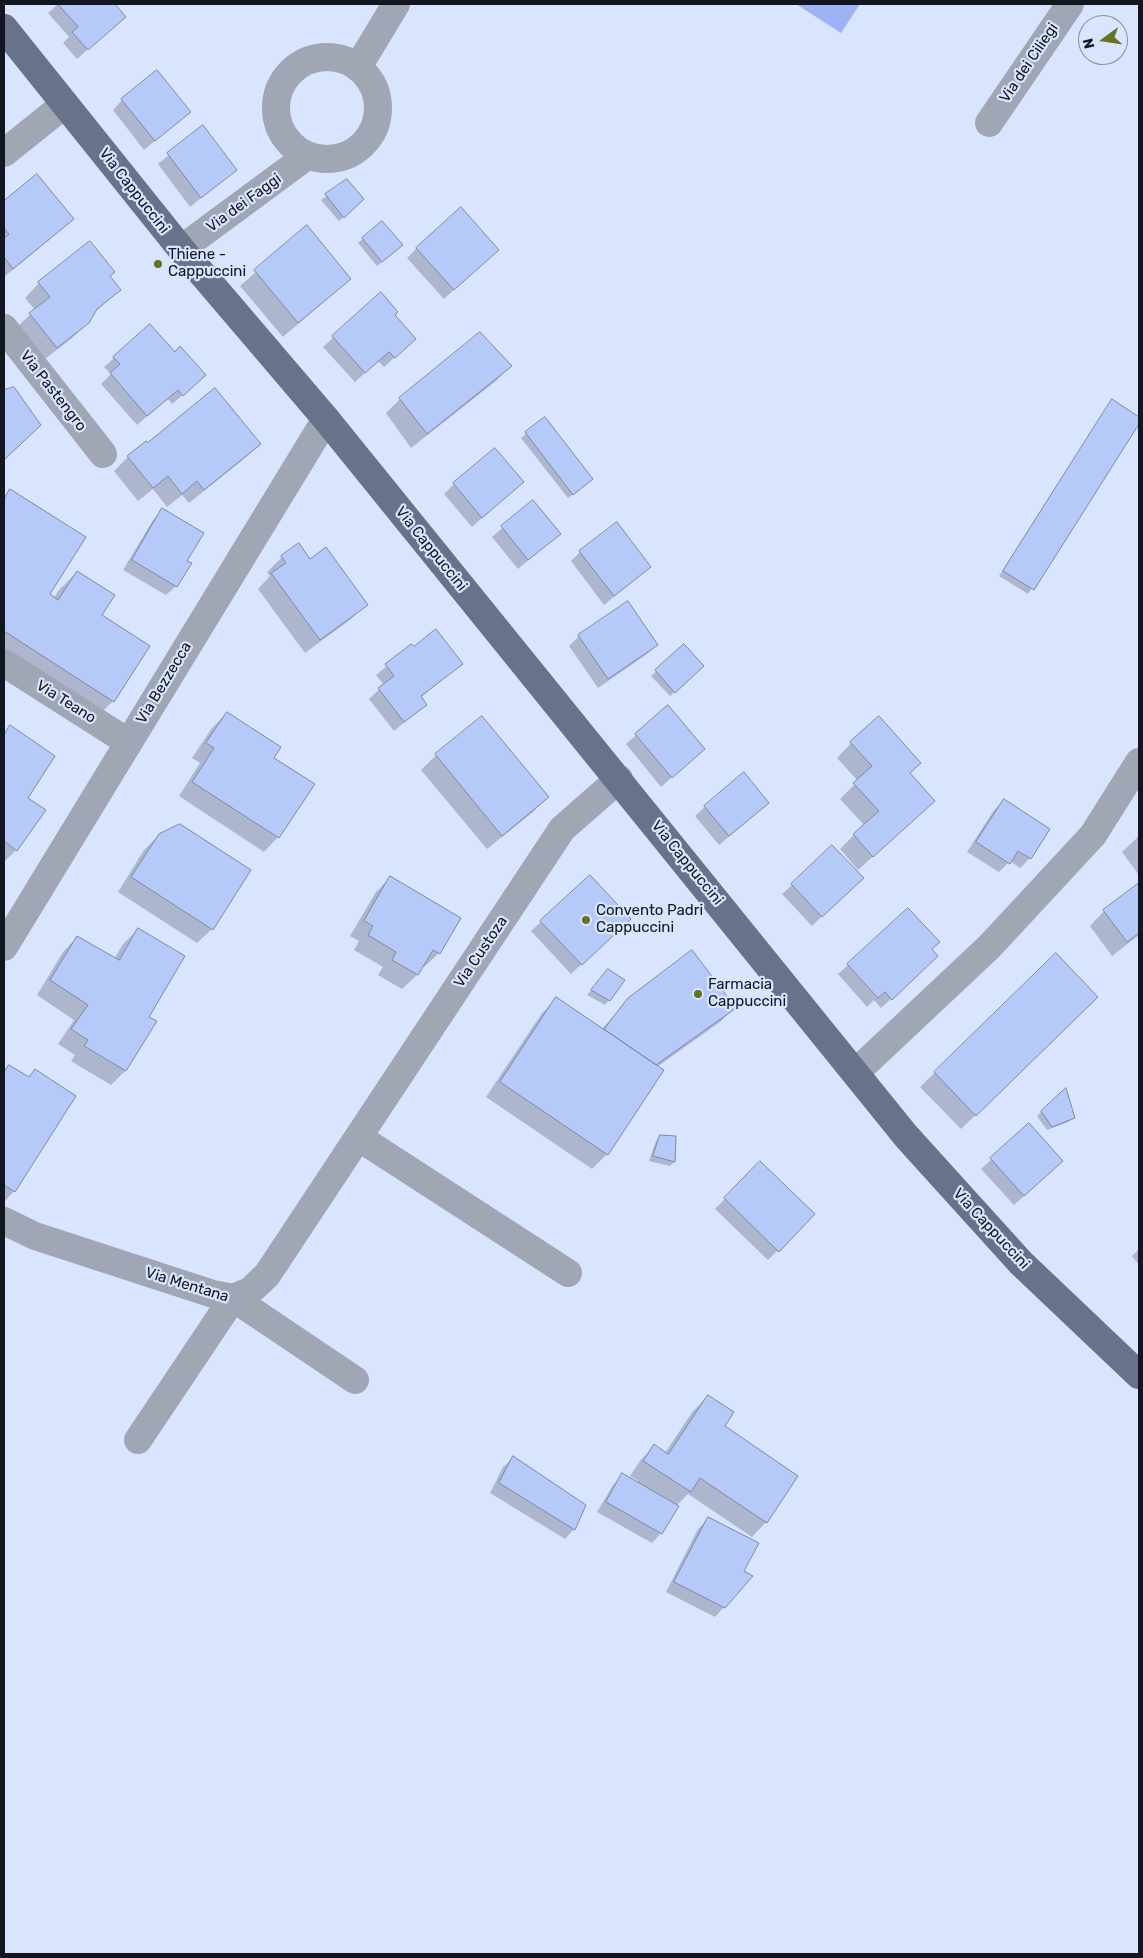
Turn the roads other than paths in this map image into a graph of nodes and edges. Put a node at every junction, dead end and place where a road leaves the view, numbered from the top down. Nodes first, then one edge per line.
1 (396, 4) edge
2 (1070, 4) edge
3 (4, 28) edge
4 (358, 67) junction
5 (65, 104) junction
6 (989, 123) dead end
7 (4, 153) edge
8 (307, 156) junction
9 (181, 250) junction
10 (4, 328) edge
11 (326, 419) junction
12 (103, 454) dead end
13 (4, 663) edge
14 (128, 742) junction
15 (1139, 762) edge
16 (619, 779) junction
17 (4, 947) edge
18 (856, 1072) junction
19 (358, 1138) junction
20 (4, 1221) edge
21 (568, 1273) dead end
22 (233, 1298) junction
23 (1139, 1375) edge
24 (355, 1380) dead end
25 (138, 1440) dead end

1 - 4 street
2 - 6 street, Via dei Ciliegi
3 - 5 main road, Via Cappuccini
4 - 8 street
4 - 8 street
5 - 7 street
5 - 9 main road, Via Cappuccini
8 - 9 street, Via dei Faggi
9 - 11 main road, Via Cappuccini
10 - 12 street, Via Pastengro
11 - 14 street, Via Bezzecca
11 - 16 main road, Via Cappuccini
13 - 14 street, Via Teano
14 - 17 street, Via Bezzecca
15 - 18 street
16 - 18 main road, Via Cappuccini
16 - 19 street, Via Custoza
18 - 23 main road, Via Cappuccini
19 - 21 street
19 - 22 street, Via Custoza
20 - 22 street, Via Mentana
22 - 24 street, Via Mentana
22 - 25 street

